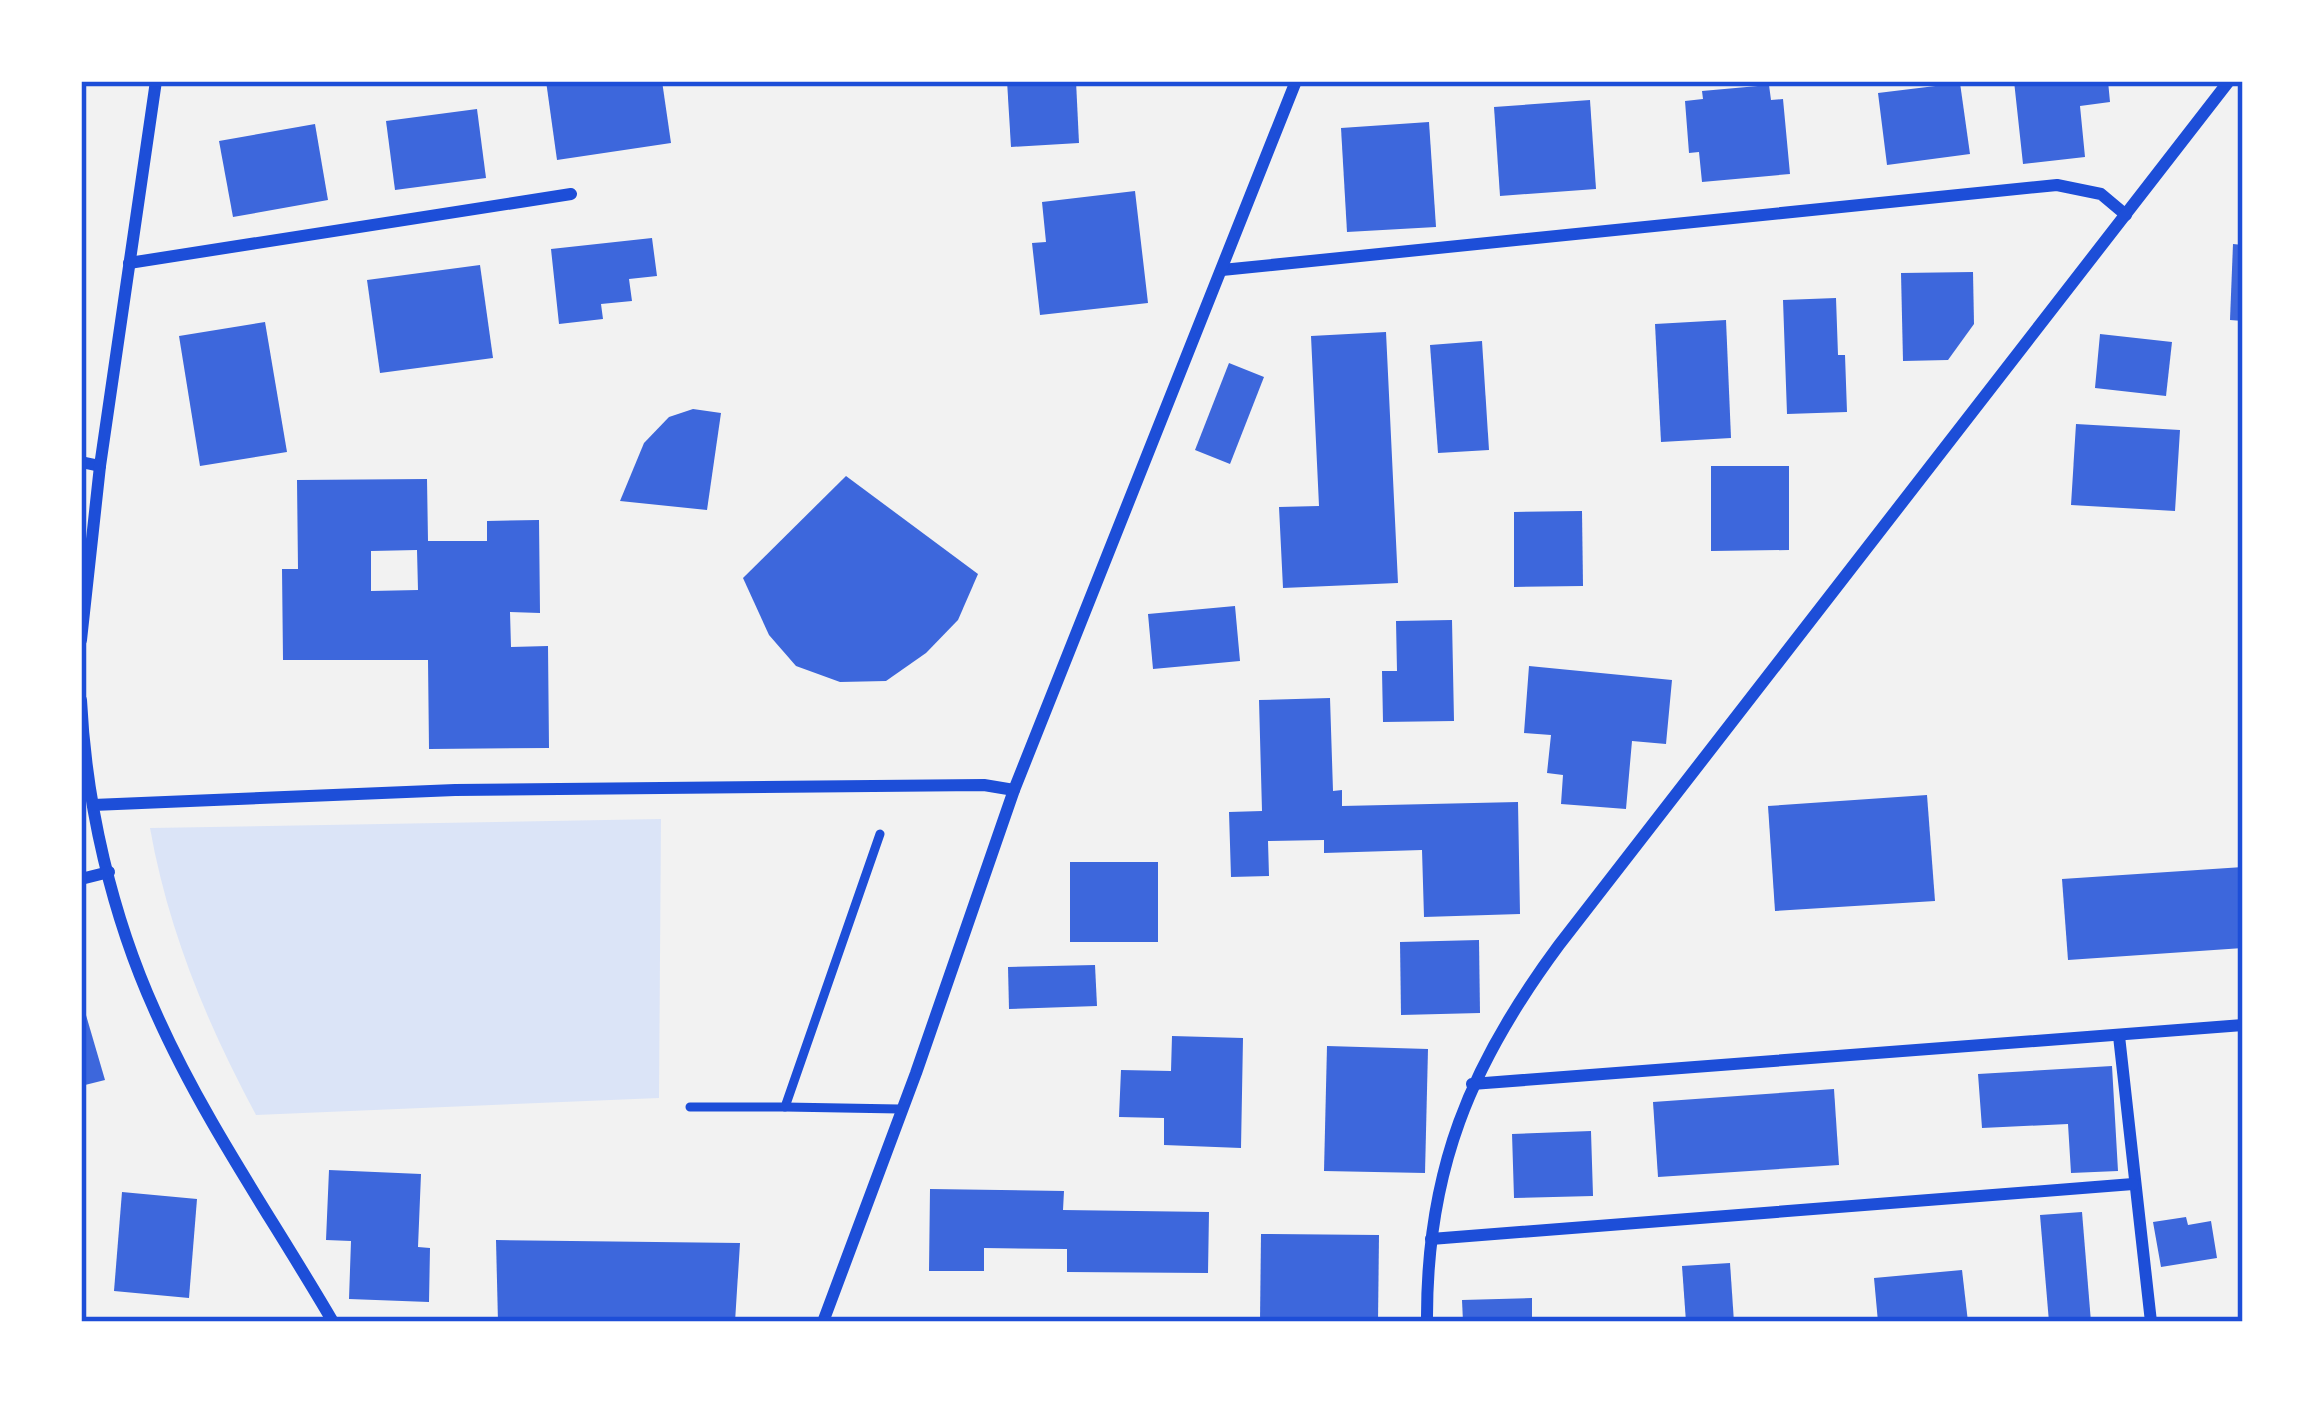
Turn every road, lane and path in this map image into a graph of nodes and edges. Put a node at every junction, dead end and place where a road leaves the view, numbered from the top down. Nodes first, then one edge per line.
1 (156, 81) edge
2 (1296, 81) edge
3 (2229, 81) edge
4 (571, 194) dead end
5 (2126, 215) junction
6 (129, 263) junction
7 (1222, 270) junction
8 (81, 463) edge
9 (100, 466) junction
10 (81, 640) edge
11 (81, 700) edge
12 (1014, 790) junction
13 (93, 805) junction
14 (880, 834) dead end
15 (109, 872) junction
16 (81, 879) edge
17 (2243, 1025) edge
18 (2119, 1036) junction
19 (1472, 1084) junction
20 (785, 1107) junction
21 (690, 1108) dead end
22 (899, 1109) junction
23 (2133, 1184) junction
24 (1431, 1239) junction
25 (333, 1322) edge
26 (823, 1322) edge
27 (1427, 1322) edge
28 (2151, 1322) edge

1 - 6 street
2 - 7 street
3 - 5 street
4 - 6 street
5 - 7 street
5 - 19 street
6 - 9 street
7 - 12 street
8 - 9 street
9 - 10 street
11 - 13 street
12 - 13 street
12 - 22 street
13 - 15 street
14 - 20 lane
15 - 16 street
15 - 25 street
17 - 18 street
18 - 19 street
18 - 23 street
19 - 24 street
20 - 21 lane
20 - 22 lane
22 - 26 street
23 - 24 street
23 - 28 street
24 - 27 street

